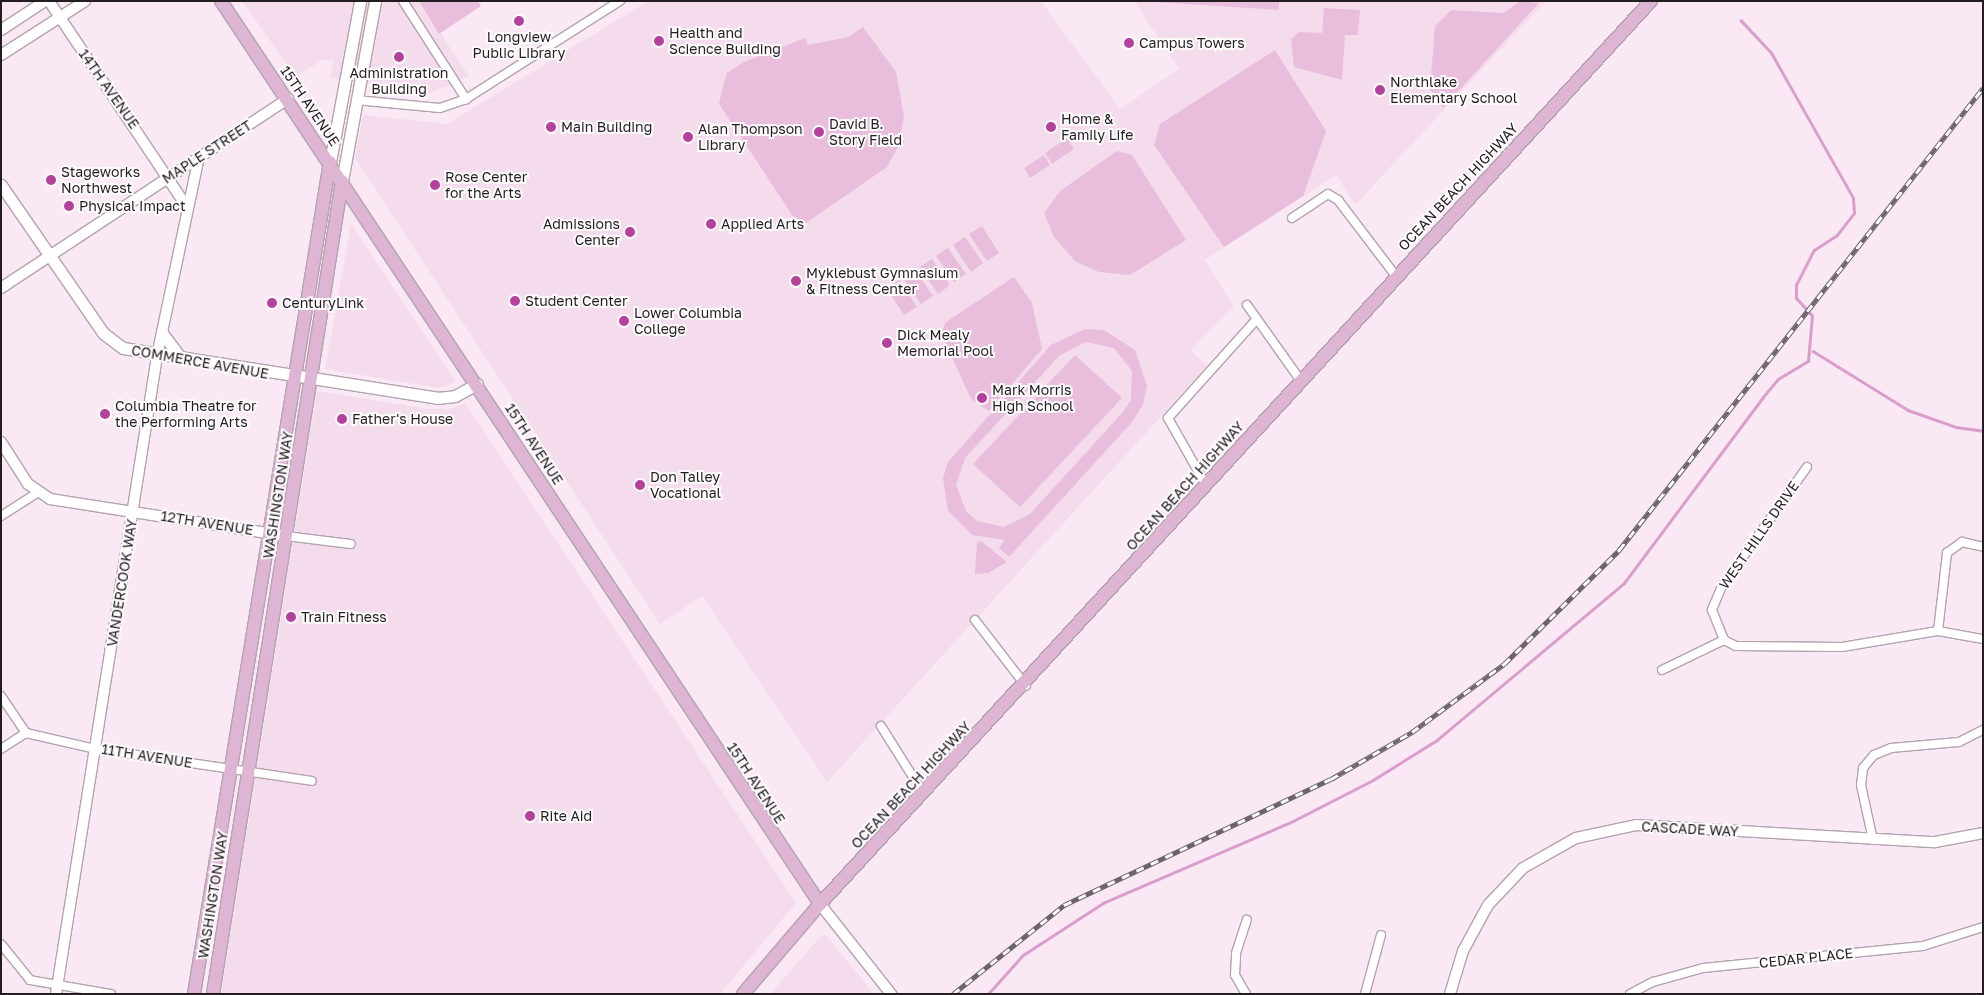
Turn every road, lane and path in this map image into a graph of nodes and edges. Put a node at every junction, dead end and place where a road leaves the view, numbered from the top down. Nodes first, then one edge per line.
1 (45, 1) edge
2 (49, 1) edge
3 (84, 1) edge
4 (221, 1) edge
5 (360, 1) edge
6 (375, 1) edge
7 (403, 1) edge
8 (620, 1) edge
9 (1652, 1) edge
10 (60, 17) junction
11 (1, 30) edge
12 (1, 55) edge
13 (288, 99) junction
14 (466, 99) junction
15 (356, 100) junction
16 (199, 156) junction
17 (330, 162) junction
18 (170, 176) junction
19 (342, 181) junction
20 (1, 185) edge
21 (186, 206) junction
22 (1292, 218) dead end
23 (50, 256) junction
24 (1396, 276) junction
25 (1, 288) edge
26 (1247, 305) dead end
27 (1256, 320) junction
28 (162, 333) junction
29 (157, 356) junction
30 (181, 358) junction
31 (291, 378) junction
32 (312, 380) junction
33 (1301, 381) junction
34 (477, 384) junction
35 (1, 442) edge
36 (1807, 467) dead end
37 (1206, 485) junction
38 (37, 493) junction
39 (133, 511) junction
40 (1, 516) edge
41 (267, 533) junction
42 (286, 536) junction
43 (351, 544) dead end
44 (1983, 547) edge
45 (975, 620) dead end
46 (1938, 631) junction
47 (1983, 639) edge
48 (1724, 640) junction
49 (1662, 670) dead end
50 (1026, 686) junction
51 (1, 696) edge
52 (881, 726) dead end
53 (1983, 730) edge
54 (26, 734) junction
55 (1, 749) edge
56 (96, 749) junction
57 (230, 768) junction
58 (248, 770) junction
59 (312, 781) dead end
60 (923, 793) junction
61 (1983, 833) edge
62 (1874, 840) junction
63 (820, 904) junction
64 (1247, 920) dead end
65 (1983, 927) edge
66 (1381, 935) dead end
67 (1, 944) edge
68 (57, 990) edge
69 (111, 994) edge
70 (194, 994) edge
71 (212, 994) edge
72 (743, 994) edge
73 (891, 994) edge
74 (1246, 994) edge
75 (1365, 994) edge
76 (1450, 994) edge
77 (1630, 994) edge

1 - 11 street
2 - 10 street, 14TH AVENUE
3 - 10 street
4 - 13 main road, 15TH AVENUE
5 - 17 main road, WASHINGTON WAY
6 - 15 main road, WASHINGTON WAY
7 - 14 street
8 - 14 street
9 - 24 main road, OCEAN BEACH HIGHWAY
10 - 12 street
10 - 18 street, 14TH AVENUE
13 - 16 street, MAPLE STREET
13 - 17 main road, 15TH AVENUE
14 - 15 street
15 - 19 main road, WASHINGTON WAY
16 - 18 street, MAPLE STREET
16 - 21 street, VANDERCOOK WAY
17 - 19 main road, 15TH AVENUE
17 - 31 main road, WASHINGTON WAY
18 - 21 street
18 - 23 street, MAPLE STREET
19 - 32 main road, WASHINGTON WAY
19 - 34 main road, 15TH AVENUE
20 - 23 main road, COMMERCE AVENUE
21 - 28 street, VANDERCOOK WAY
22 - 24 street
23 - 25 street, MAPLE STREET
23 - 29 main road, COMMERCE AVENUE
24 - 33 main road, OCEAN BEACH HIGHWAY
26 - 27 street
27 - 33 street
27 - 37 street
28 - 29 street, VANDERCOOK WAY
28 - 30 main road
29 - 30 main road, COMMERCE AVENUE
29 - 39 street, VANDERCOOK WAY
30 - 31 main road, COMMERCE AVENUE
31 - 32 main road, COMMERCE AVENUE
31 - 41 main road, WASHINGTON WAY
32 - 34 main road, COMMERCE AVENUE
32 - 42 main road, WASHINGTON WAY
33 - 37 main road, OCEAN BEACH HIGHWAY
34 - 63 main road, 15TH AVENUE
35 - 38 street
36 - 48 street, WEST HILLS DRIVE
37 - 50 main road, OCEAN BEACH HIGHWAY
38 - 39 street, 12TH AVENUE
38 - 40 street
39 - 41 street, 12TH AVENUE
39 - 56 street, VANDERCOOK WAY
41 - 42 street, 12TH AVENUE
41 - 57 main road, WASHINGTON WAY
42 - 43 street, 12TH AVENUE
42 - 58 main road, WASHINGTON WAY
44 - 46 street
45 - 50 street
46 - 47 street
46 - 48 street
48 - 49 street
50 - 60 main road, OCEAN BEACH HIGHWAY
51 - 54 street
52 - 60 street
53 - 62 street
54 - 55 street
54 - 56 street, 11TH AVENUE
56 - 57 street, 11TH AVENUE
56 - 68 street, VANDERCOOK WAY
57 - 58 street, 11TH AVENUE
57 - 70 main road, WASHINGTON WAY
58 - 59 street, 11TH AVENUE
58 - 71 main road, WASHINGTON WAY
60 - 63 main road, OCEAN BEACH HIGHWAY
61 - 62 street, CASCADE WAY
62 - 76 street, CASCADE WAY
63 - 72 main road, OCEAN BEACH HIGHWAY
63 - 73 street
64 - 74 street
65 - 77 street, CEDAR PLACE
66 - 75 street
67 - 68 street
68 - 69 street

